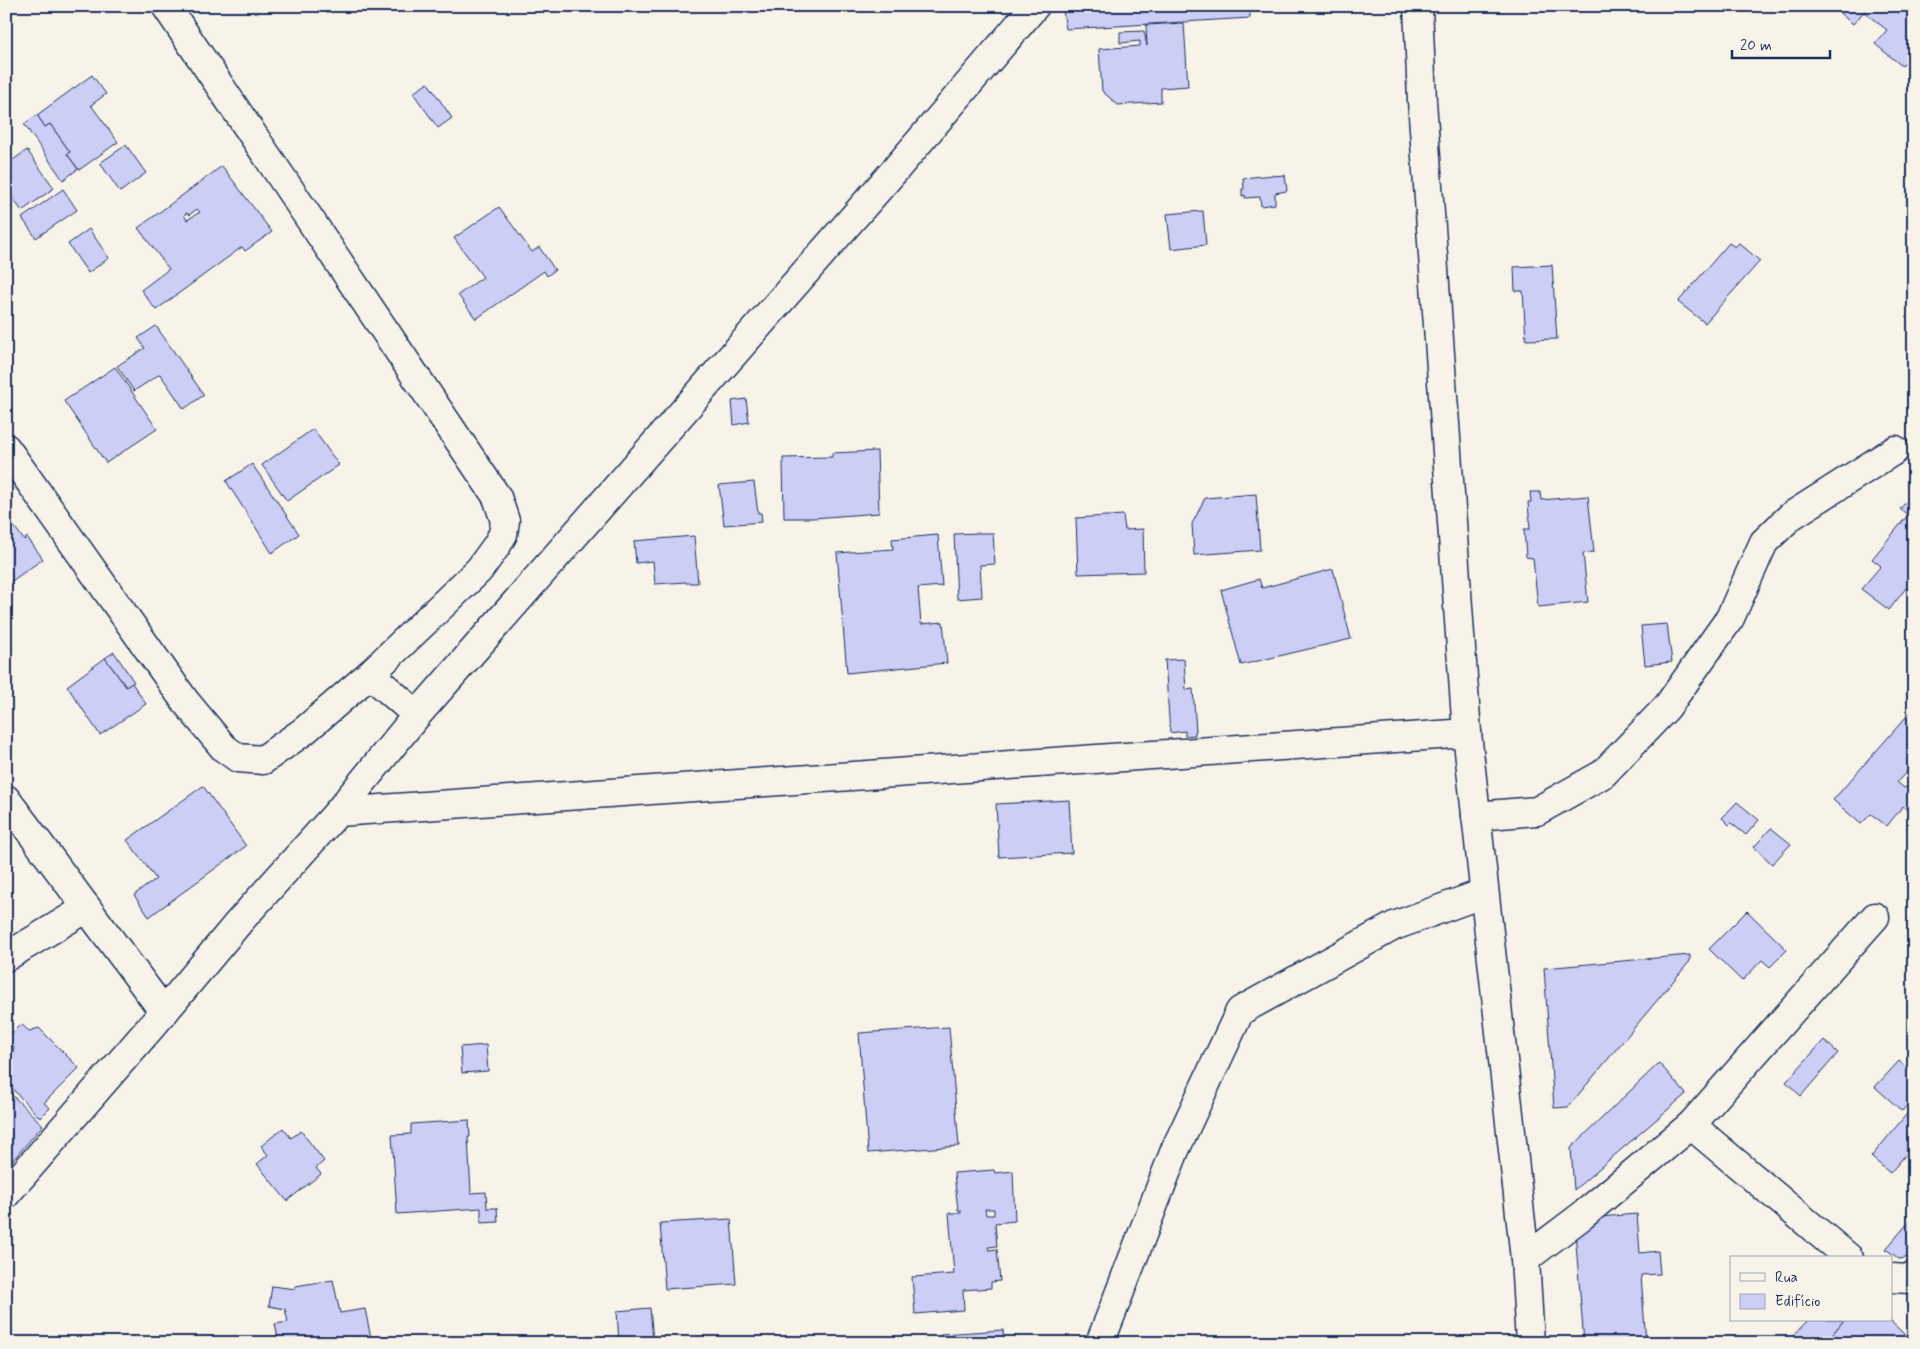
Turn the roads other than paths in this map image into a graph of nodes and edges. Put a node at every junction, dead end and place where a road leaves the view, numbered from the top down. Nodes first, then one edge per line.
1 (166, 6) edge
2 (1035, 6) edge
3 (1418, 6) edge
4 (6, 448) edge
5 (1895, 450) dead end
6 (370, 674) junction
7 (417, 715) junction
8 (1467, 733) junction
9 (6, 799) edge
10 (338, 812) junction
11 (1476, 816) junction
12 (1484, 893) junction
13 (87, 908) junction
14 (1875, 917) dead end
15 (6, 957) edge
16 (164, 1012) junction
17 (1691, 1125) junction
18 (6, 1194) edge
19 (1847, 1256) edge
20 (1525, 1259) junction
21 (1914, 1276) edge
22 (1892, 1278) edge
23 (1100, 1343) edge
24 (1530, 1343) edge

1 - 6 street
2 - 7 street
3 - 8 street
4 - 6 street
5 - 11 street
6 - 7 street
7 - 10 street
8 - 10 street
8 - 11 street
9 - 13 street
10 - 16 street
11 - 12 street
12 - 20 street
12 - 23 street
13 - 15 street
13 - 16 street
14 - 17 street
16 - 18 street
17 - 19 street
17 - 20 street
20 - 24 street
21 - 22 street

